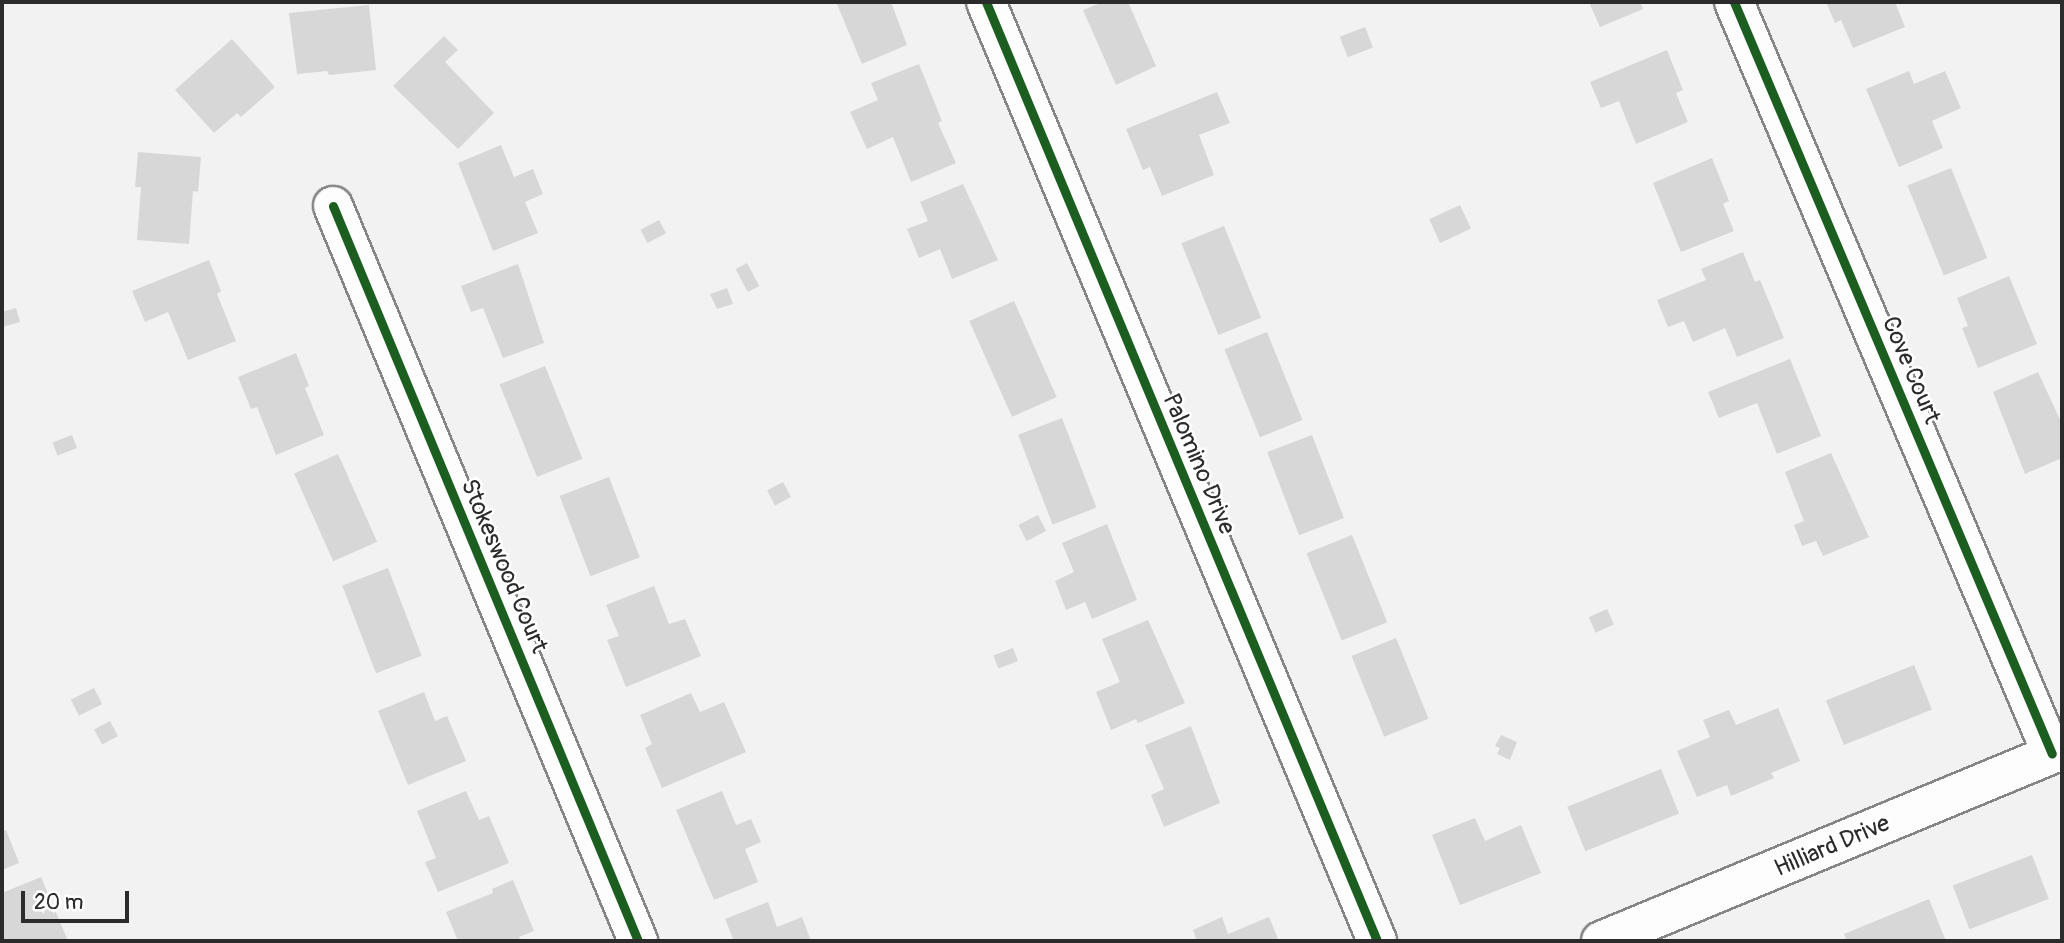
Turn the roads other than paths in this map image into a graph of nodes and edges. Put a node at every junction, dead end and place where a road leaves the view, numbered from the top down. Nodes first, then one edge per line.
1 (986, 2) edge
2 (1734, 2) edge
3 (333, 206) dead end
4 (2057, 752) edge
5 (638, 941) edge
6 (1377, 941) edge
7 (1601, 941) edge

1 - 6 street, Palomino Drive
2 - 4 street, Cove Court
3 - 5 street, Stokeswood Court
4 - 7 street, Hilliard Drive

